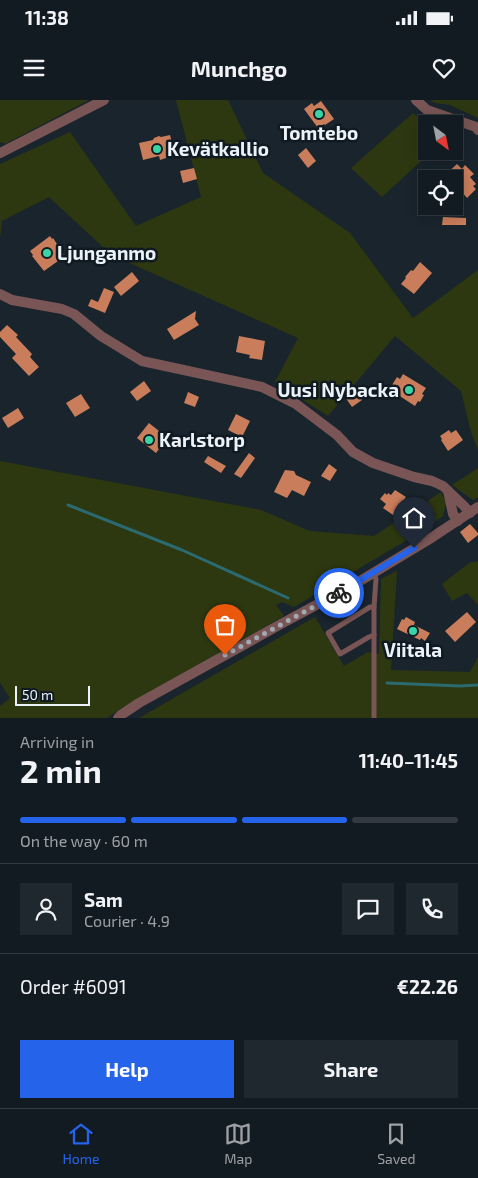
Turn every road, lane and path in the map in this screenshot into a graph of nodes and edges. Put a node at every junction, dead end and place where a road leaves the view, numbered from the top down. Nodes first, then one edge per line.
1 (104, 100) edge
2 (416, 100) edge
3 (478, 130) edge
4 (0, 153) edge
5 (0, 294) edge
6 (448, 491) junction
7 (474, 510) edge
8 (458, 521) junction
9 (374, 573) junction
10 (374, 607) junction
11 (374, 635) junction
12 (118, 718) edge
13 (374, 718) edge

1 - 4 street
2 - 3 street
5 - 6 street
6 - 7 street
6 - 8 street
7 - 8 street
8 - 9 street
9 - 10 lane
9 - 12 street
10 - 11 lane
10 - 11 lane
11 - 13 lane

